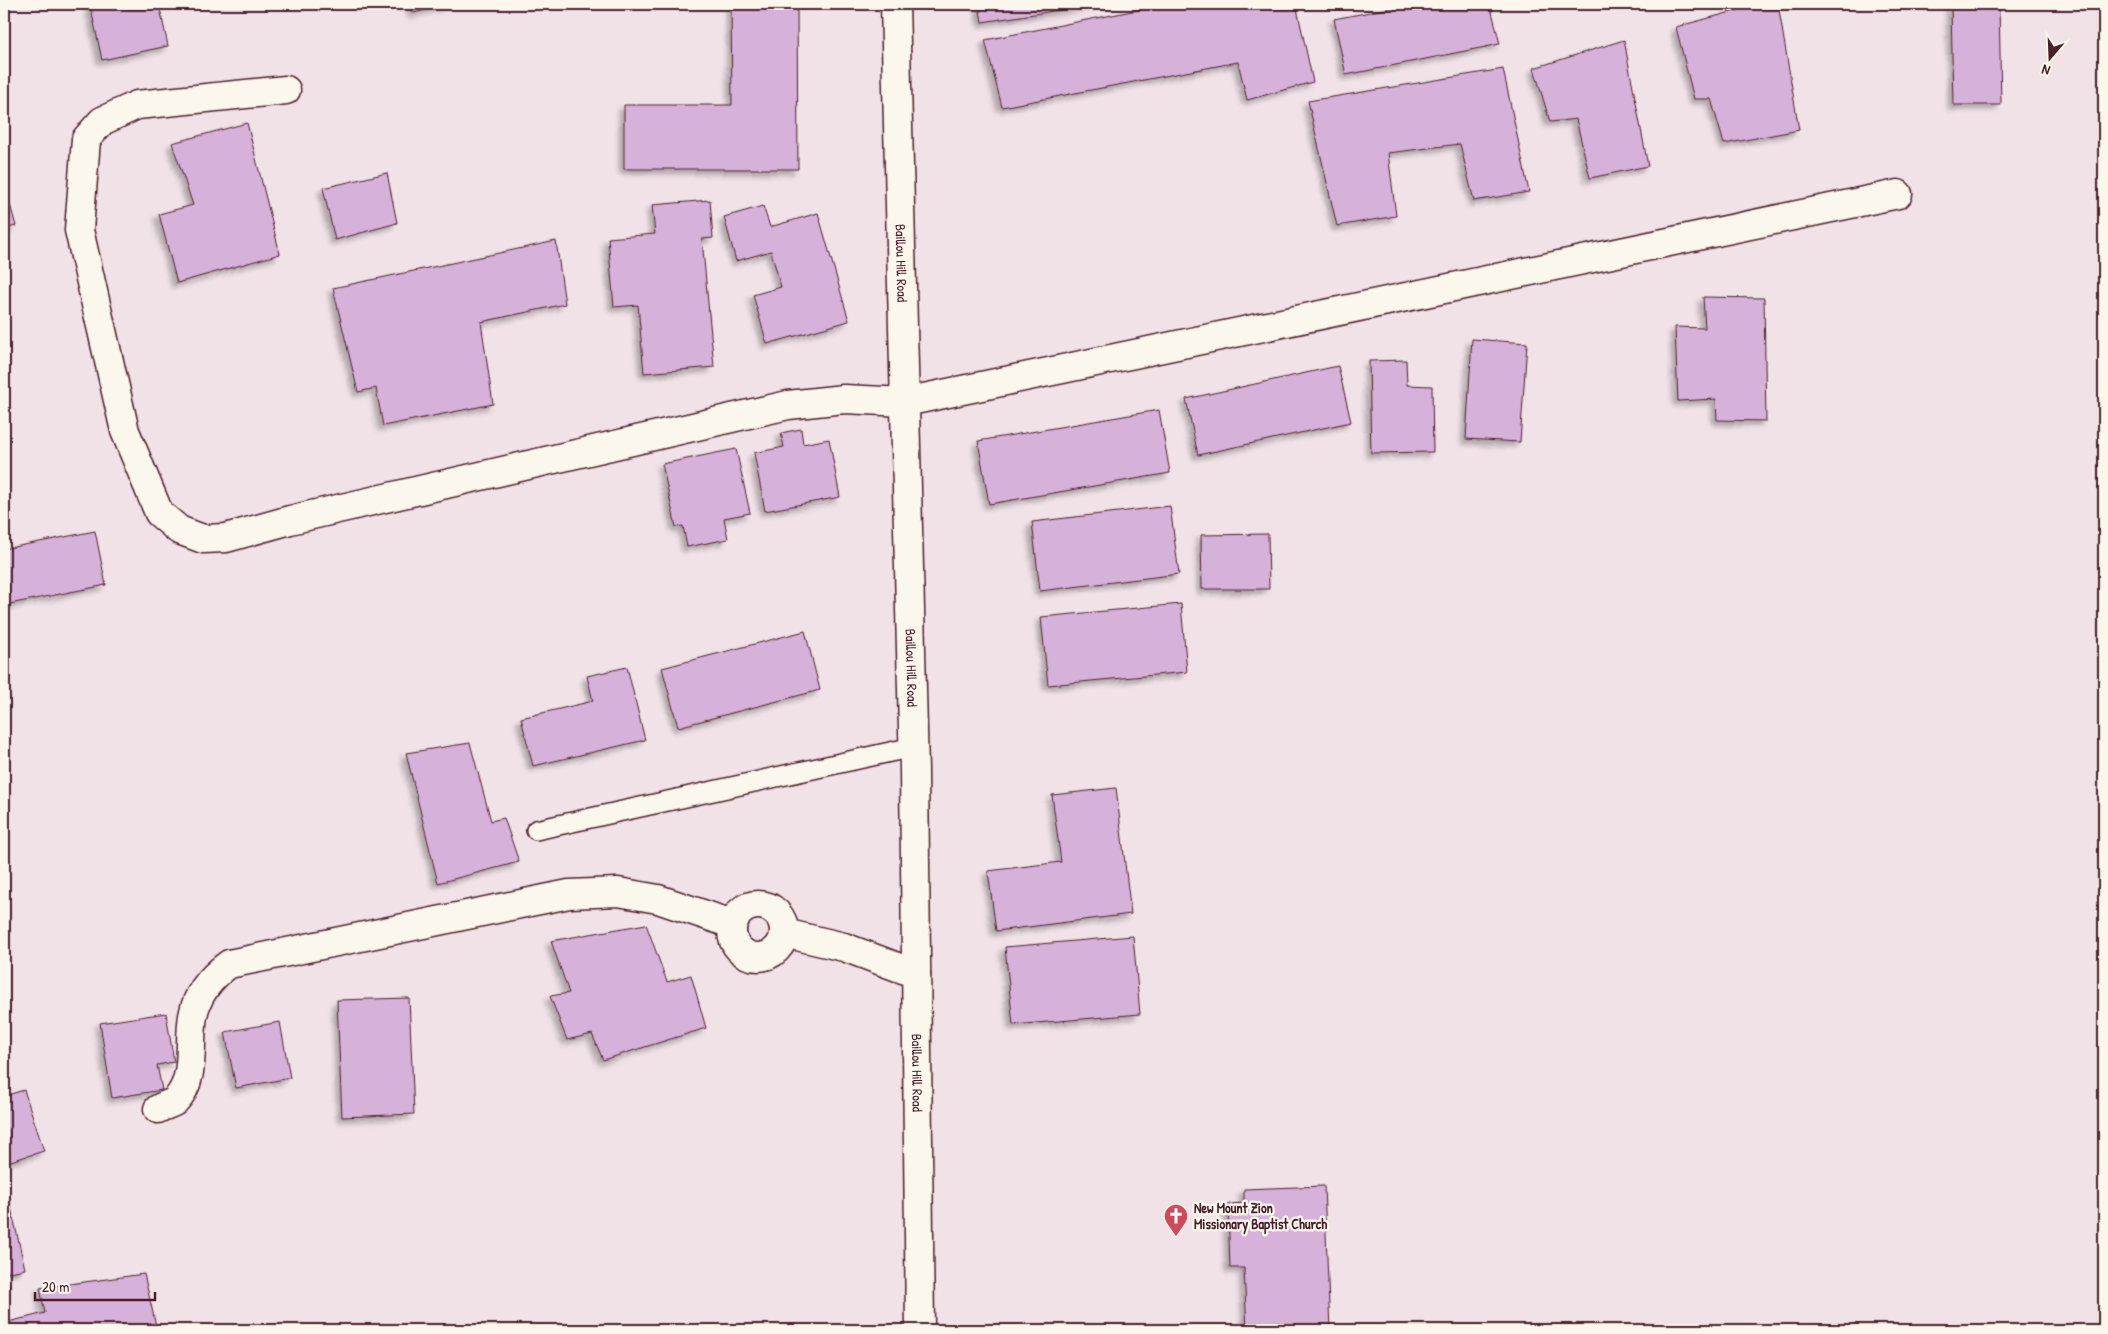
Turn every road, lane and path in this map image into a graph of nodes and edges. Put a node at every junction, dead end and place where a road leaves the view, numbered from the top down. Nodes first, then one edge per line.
1 (895, 4) edge
2 (286, 90) dead end
3 (1898, 194) dead end
4 (905, 402) junction
5 (913, 747) junction
6 (536, 830) dead end
7 (732, 924) junction
8 (784, 934) junction
9 (916, 974) junction
10 (158, 1108) dead end
11 (920, 1330) edge

1 - 4 street, Baillou Hill Road
2 - 4 street
3 - 4 street
4 - 5 street, Baillou Hill Road
5 - 6 lane
5 - 9 street, Baillou Hill Road
7 - 8 street
7 - 8 street
7 - 10 street
8 - 9 street
9 - 11 street, Baillou Hill Road

